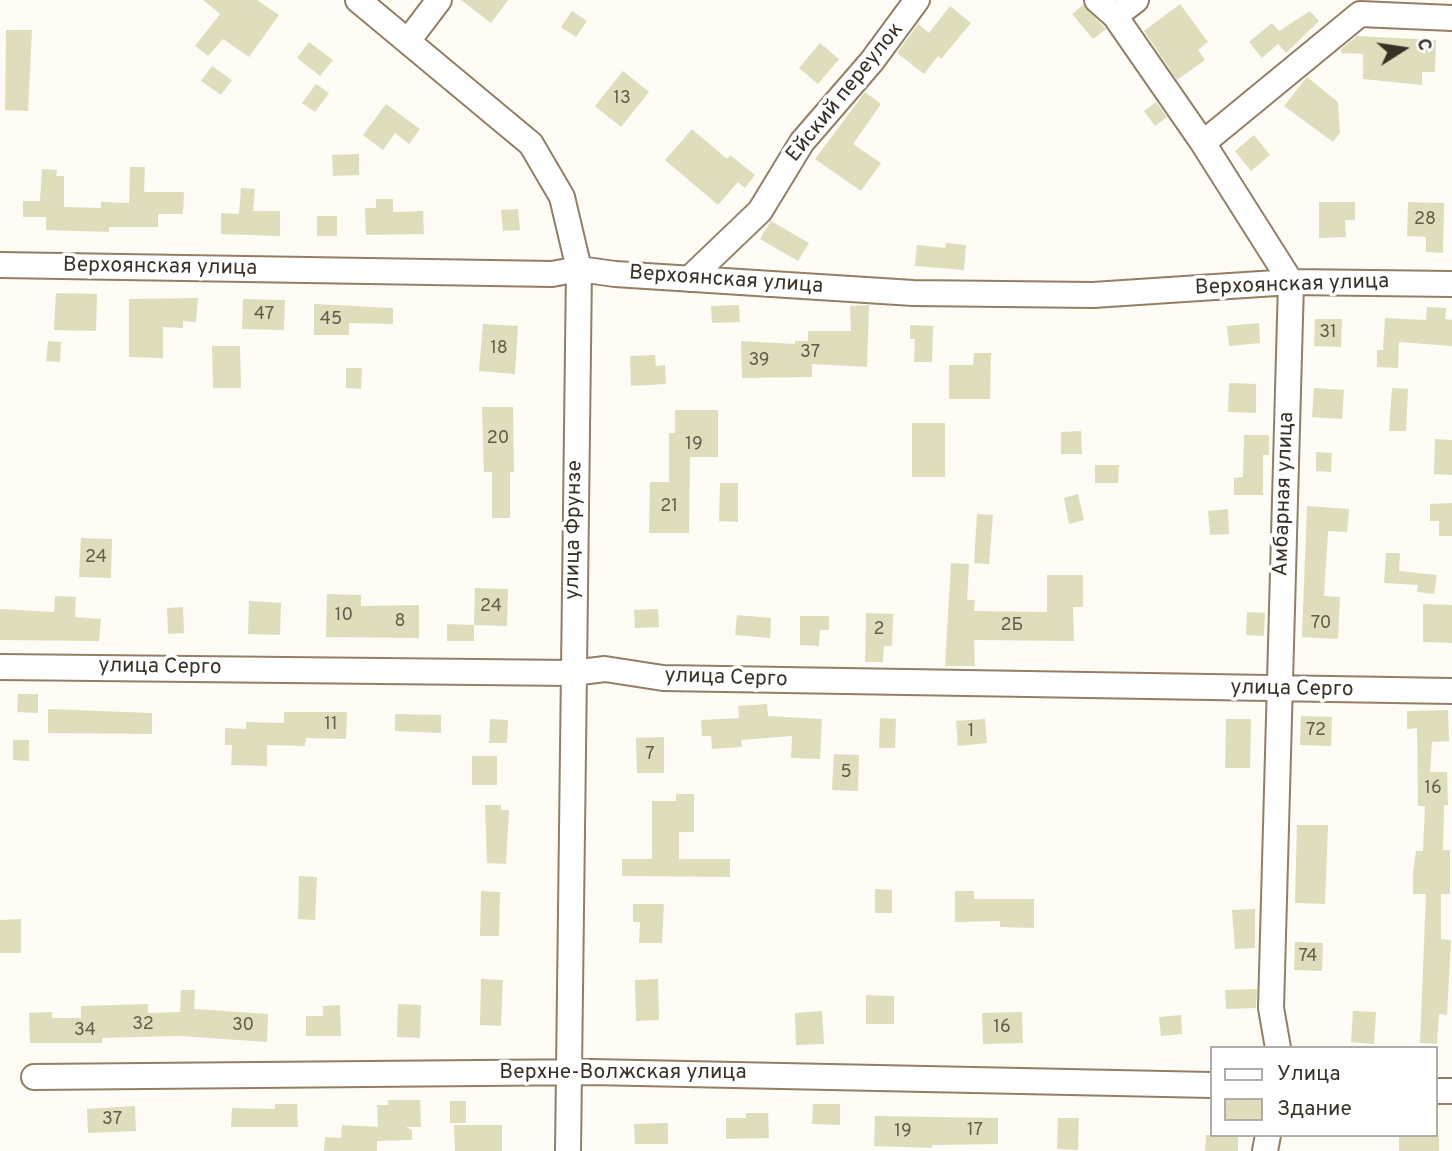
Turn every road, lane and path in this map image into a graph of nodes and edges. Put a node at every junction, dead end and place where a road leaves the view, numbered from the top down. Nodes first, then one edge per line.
1 (358, 0) edge
2 (439, 0) edge
3 (917, 0) edge
4 (1136, 0) edge
5 (1106, 8) edge
6 (1452, 18) edge
7 (408, 41) junction
8 (1203, 143) junction
9 (0, 265) edge
10 (579, 269) junction
11 (689, 279) junction
12 (1291, 282) junction
13 (1452, 284) edge
14 (0, 667) edge
15 (572, 673) junction
16 (1279, 691) junction
17 (1452, 691) edge
18 (1278, 1046) edge
19 (570, 1073) junction
20 (34, 1077) dead end
21 (1210, 1085) edge
22 (568, 1151) edge

1 - 7 street, улица Фрунзе
2 - 7 street
3 - 11 street, Ейский переулок
4 - 5 street
5 - 8 street
6 - 8 street
7 - 10 street, улица Фрунзе
8 - 12 street
9 - 10 street, Верхоянская улица
10 - 11 street, Верхоянская улица
10 - 15 street, улица Фрунзе
11 - 12 street, Верхоянская улица
12 - 13 street, Верхоянская улица
12 - 16 street, Амбарная улица
14 - 15 street, улица Серго
15 - 16 street, улица Серго
15 - 19 street, улица Фрунзе
16 - 17 street, улица Серго
16 - 18 street, Амбарная улица
19 - 20 street, Верхне-Волжская улица
19 - 21 street, Верхне-Волжская улица
19 - 22 street, улица Фрунзе

